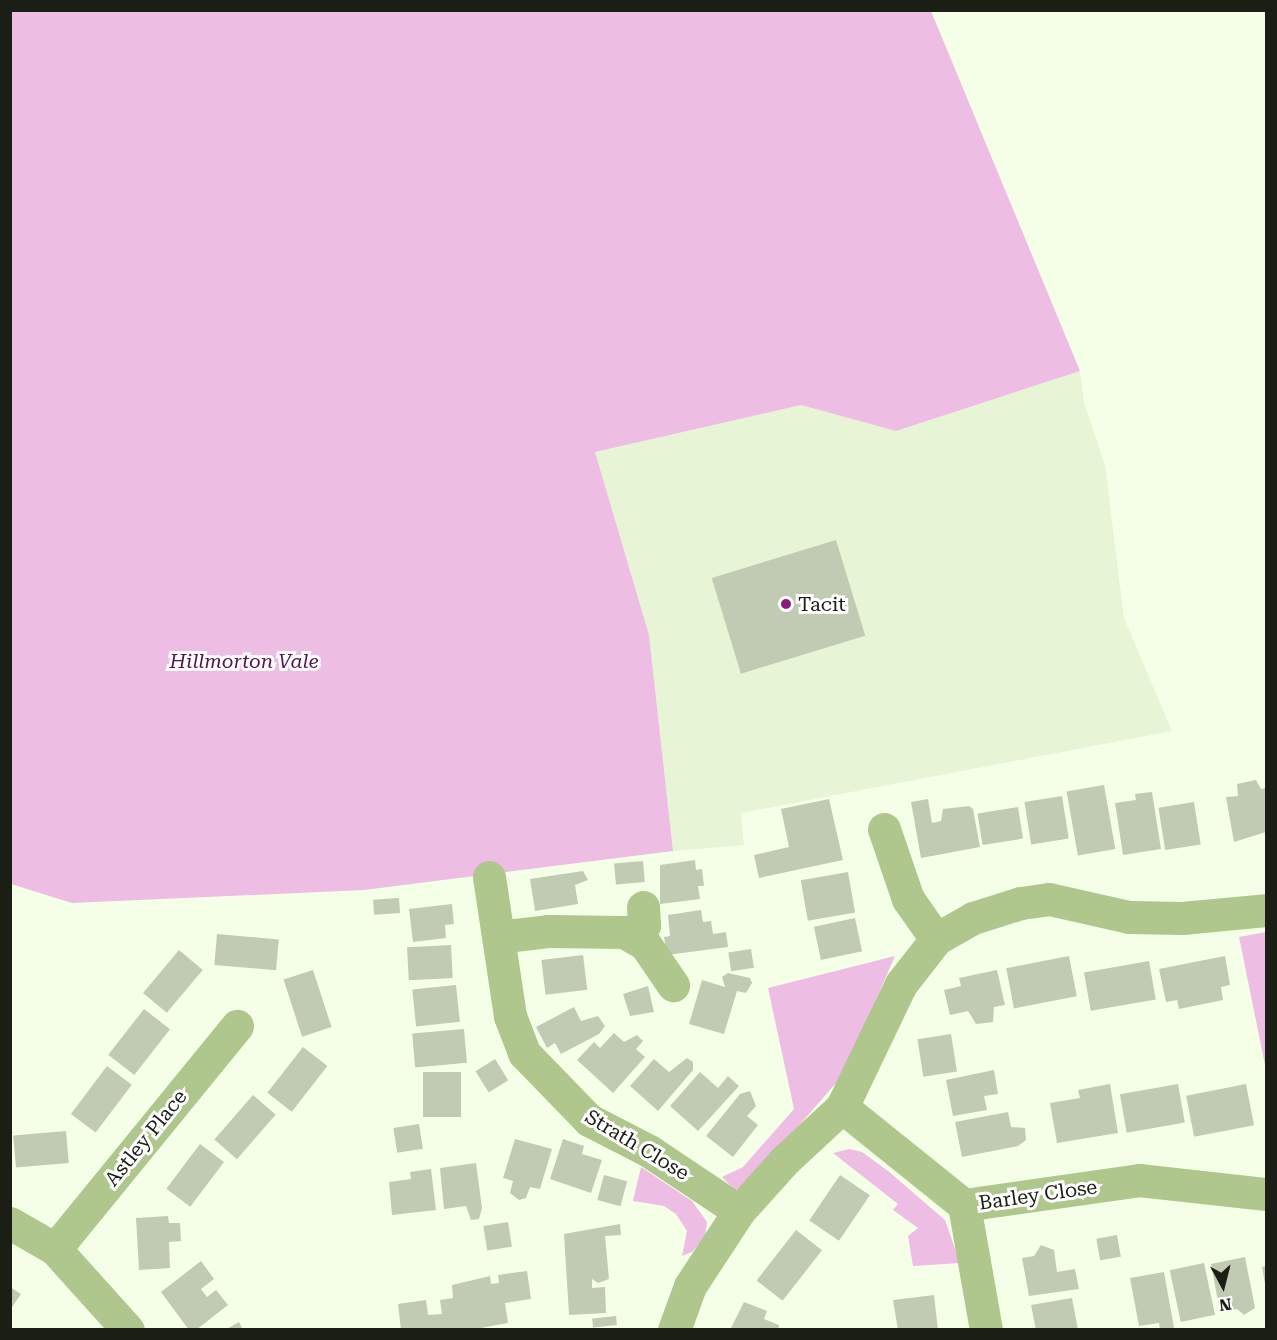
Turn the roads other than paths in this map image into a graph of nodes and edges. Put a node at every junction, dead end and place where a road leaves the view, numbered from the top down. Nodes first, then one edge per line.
1 (884, 829) dead end
2 (489, 877) dead end
3 (1266, 910) edge
4 (499, 938) junction
5 (936, 939) junction
6 (673, 985) dead end
7 (237, 1026) dead end
8 (842, 1107) junction
9 (1266, 1194) edge
10 (964, 1205) junction
11 (739, 1211) junction
12 (10, 1223) edge
13 (55, 1249) junction
14 (128, 1329) edge
15 (674, 1329) edge
16 (986, 1329) edge

1 - 5 street
2 - 4 street, Strath Close
3 - 5 street
4 - 6 street
4 - 11 street, Strath Close
5 - 8 street
7 - 13 street, Astley Place
8 - 10 street, Barley Close
8 - 11 street
9 - 10 street, Barley Close
10 - 16 street
11 - 15 street
12 - 13 street
13 - 14 street

